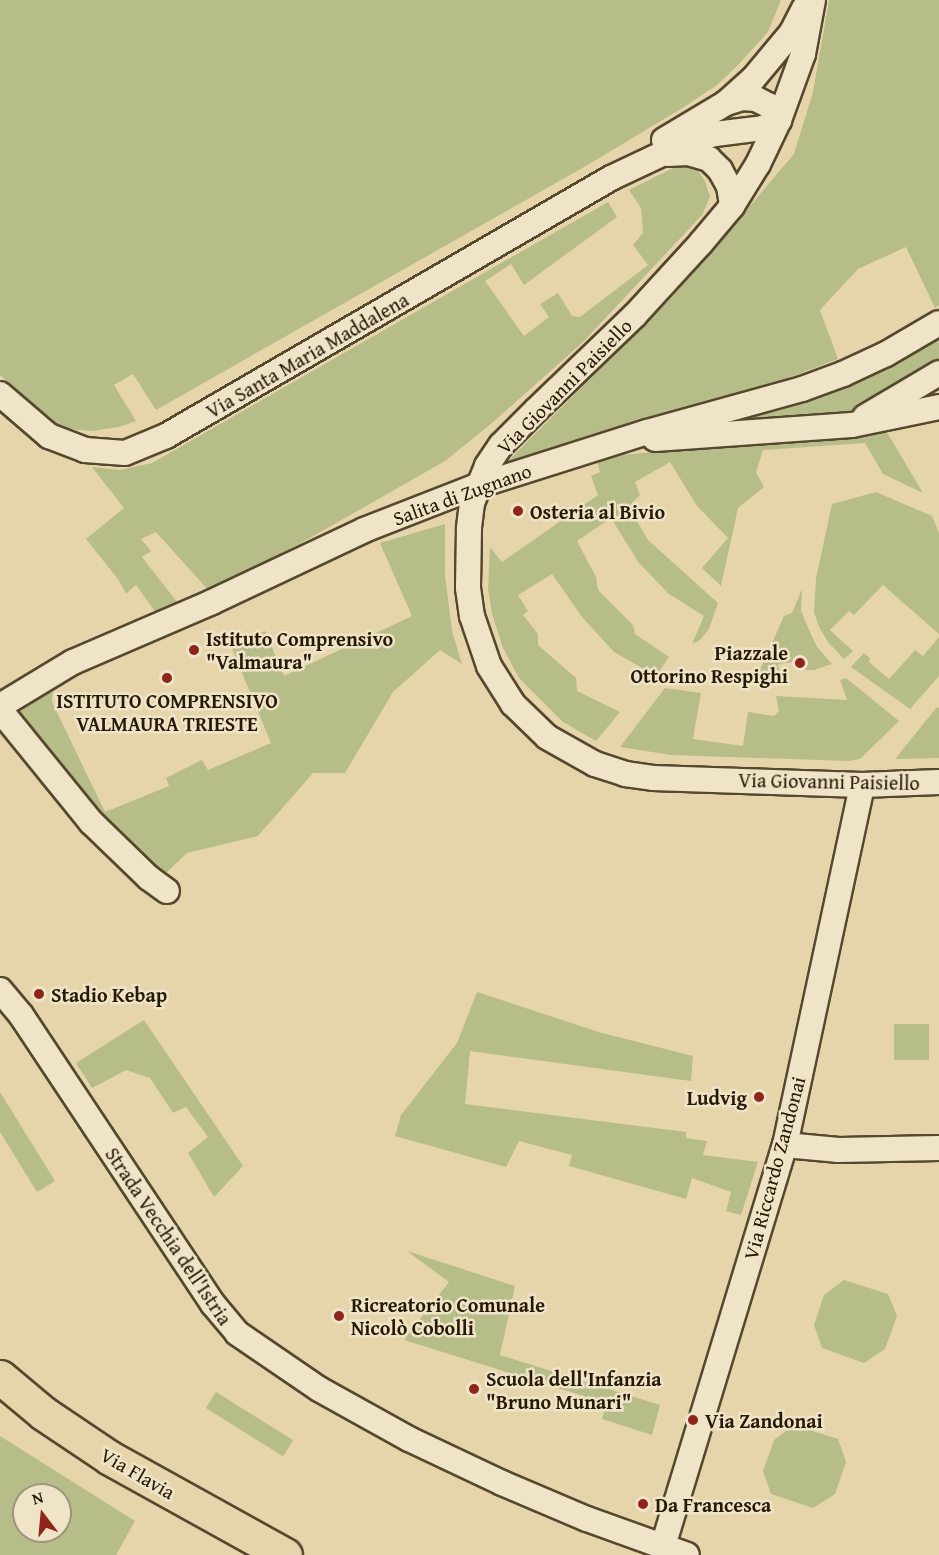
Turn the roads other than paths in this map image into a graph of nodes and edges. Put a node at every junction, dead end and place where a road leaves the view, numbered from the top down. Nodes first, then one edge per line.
1 (810, 0) edge
2 (726, 103) junction
3 (779, 120) junction
4 (661, 154) junction
5 (611, 178) junction
6 (732, 206) junction
7 (939, 323) edge
8 (939, 373) edge
9 (0, 394) edge
10 (939, 407) edge
11 (852, 425) junction
12 (620, 441) junction
13 (477, 486) junction
14 (0, 708) edge
15 (939, 782) edge
16 (862, 785) junction
17 (167, 891) dead end
18 (0, 990) edge
19 (785, 1145) junction
20 (939, 1148) edge
21 (0, 1377) edge
22 (663, 1546) junction
23 (285, 1555) edge
24 (687, 1555) edge

1 - 2 street, Via Santa Maria Maddalena
1 - 3 street, Via Santa Maria Maddalena
2 - 3 street, Via Santa Maria Maddalena
2 - 5 street, Via Santa Maria Maddalena
3 - 4 street, Via Santa Maria Maddalena
3 - 6 street, Via Giovanni Paisiello
4 - 5 street, Via Santa Maria Maddalena
4 - 6 street, Via Santa Maria Maddalena
5 - 9 street, Via Santa Maria Maddalena
6 - 13 street, Via Giovanni Paisiello
7 - 12 street, Salita di Zugnano
8 - 11 street
10 - 11 street
11 - 12 street
12 - 13 street, Salita di Zugnano
13 - 14 street, Salita di Zugnano
13 - 16 street, Via Giovanni Paisiello
14 - 17 street
15 - 16 street, Via Giovanni Paisiello
16 - 19 street, Via Riccardo Zandonai
18 - 22 street, Strada Vecchia dell'Istria
19 - 20 street
19 - 22 street, Via Riccardo Zandonai
21 - 23 main road, Via Flavia
22 - 24 street, Strada Vecchia dell'Istria

